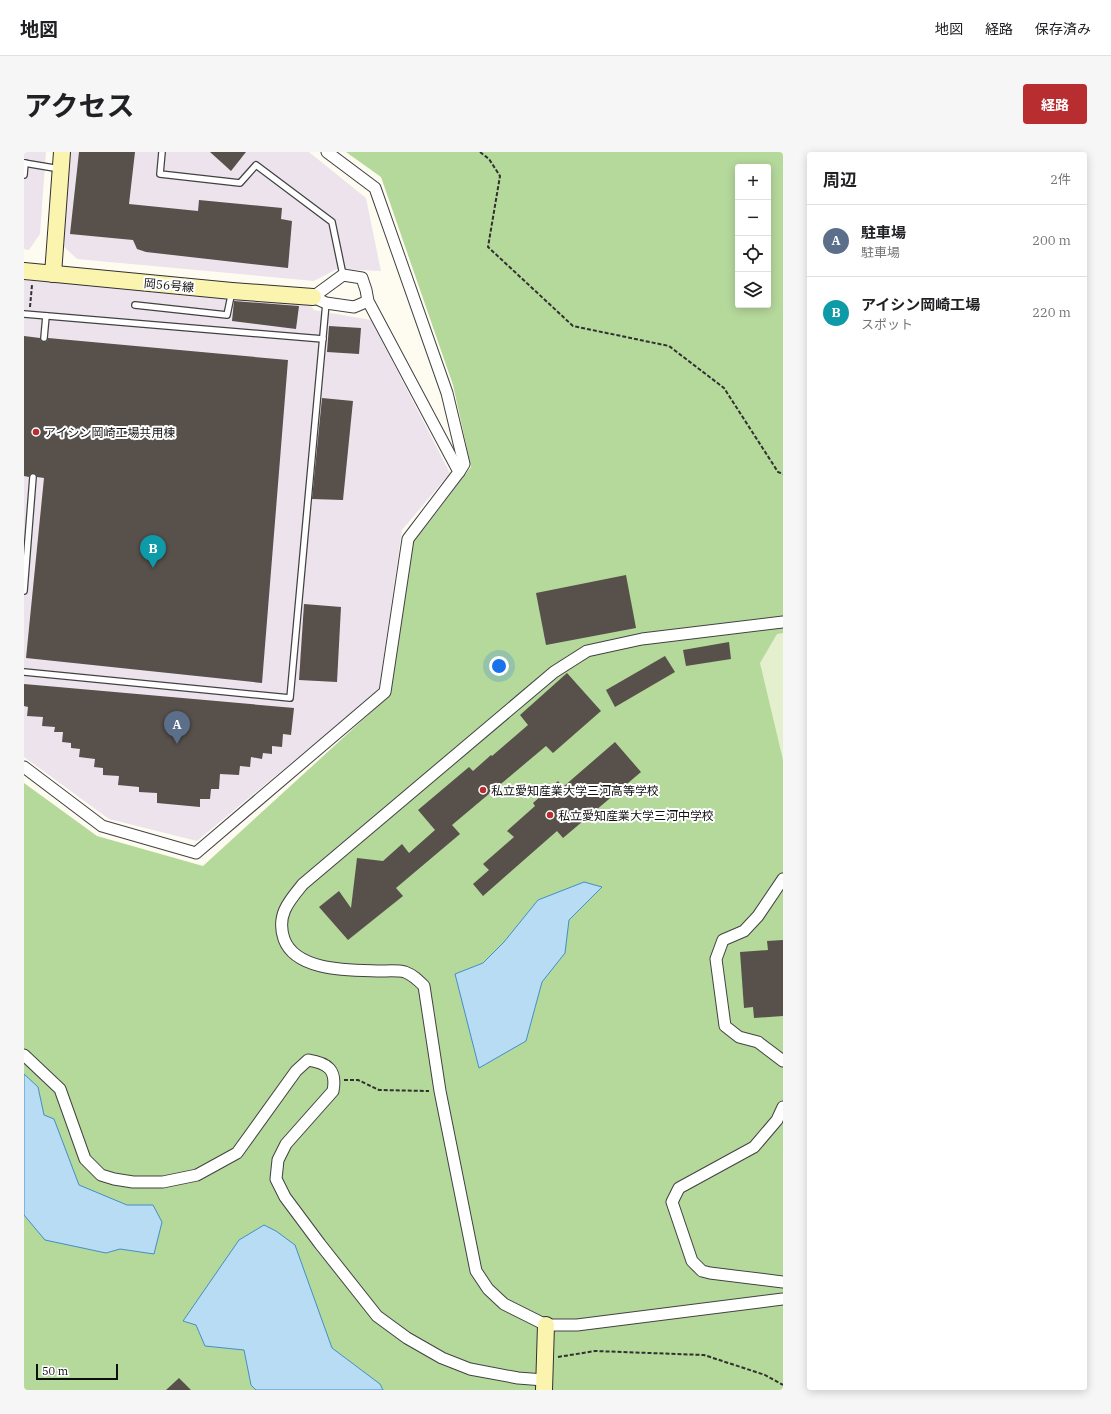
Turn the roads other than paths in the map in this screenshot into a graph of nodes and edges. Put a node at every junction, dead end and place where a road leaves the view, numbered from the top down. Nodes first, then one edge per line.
1 (62, 152) edge
2 (162, 152) edge
3 (327, 152) edge
4 (25, 163) edge
5 (61, 169) junction
6 (24, 175) edge
7 (28, 272) edge
8 (53, 274) junction
9 (343, 275) junction
10 (232, 291) junction
11 (320, 300) junction
12 (368, 301) junction
13 (135, 305) dead end
14 (27, 315) edge
15 (46, 316) junction
16 (44, 338) dead end
17 (324, 339) junction
18 (460, 472) junction
19 (33, 477) dead end
20 (24, 591) edge
21 (783, 622) edge
22 (24, 672) edge
23 (24, 767) edge
24 (783, 879) edge
25 (24, 1055) edge
26 (783, 1061) edge
27 (783, 1107) edge
28 (783, 1282) edge
29 (783, 1299) edge
30 (546, 1325) junction
31 (544, 1385) edge

1 - 5 street
2 - 9 lane
3 - 18 street
4 - 5 lane
4 - 6 lane
5 - 8 street
7 - 8 street, 岡56号線
8 - 10 street, 岡56号線
9 - 11 street
9 - 12 street
10 - 11 street, 岡56号線
10 - 13 lane
11 - 12 street
11 - 17 lane
12 - 18 street
14 - 15 lane
15 - 16 lane
15 - 17 lane
17 - 22 lane
18 - 23 street
19 - 20 lane
21 - 30 street
24 - 26 street
25 - 31 street
27 - 28 street
29 - 30 street
30 - 31 street

